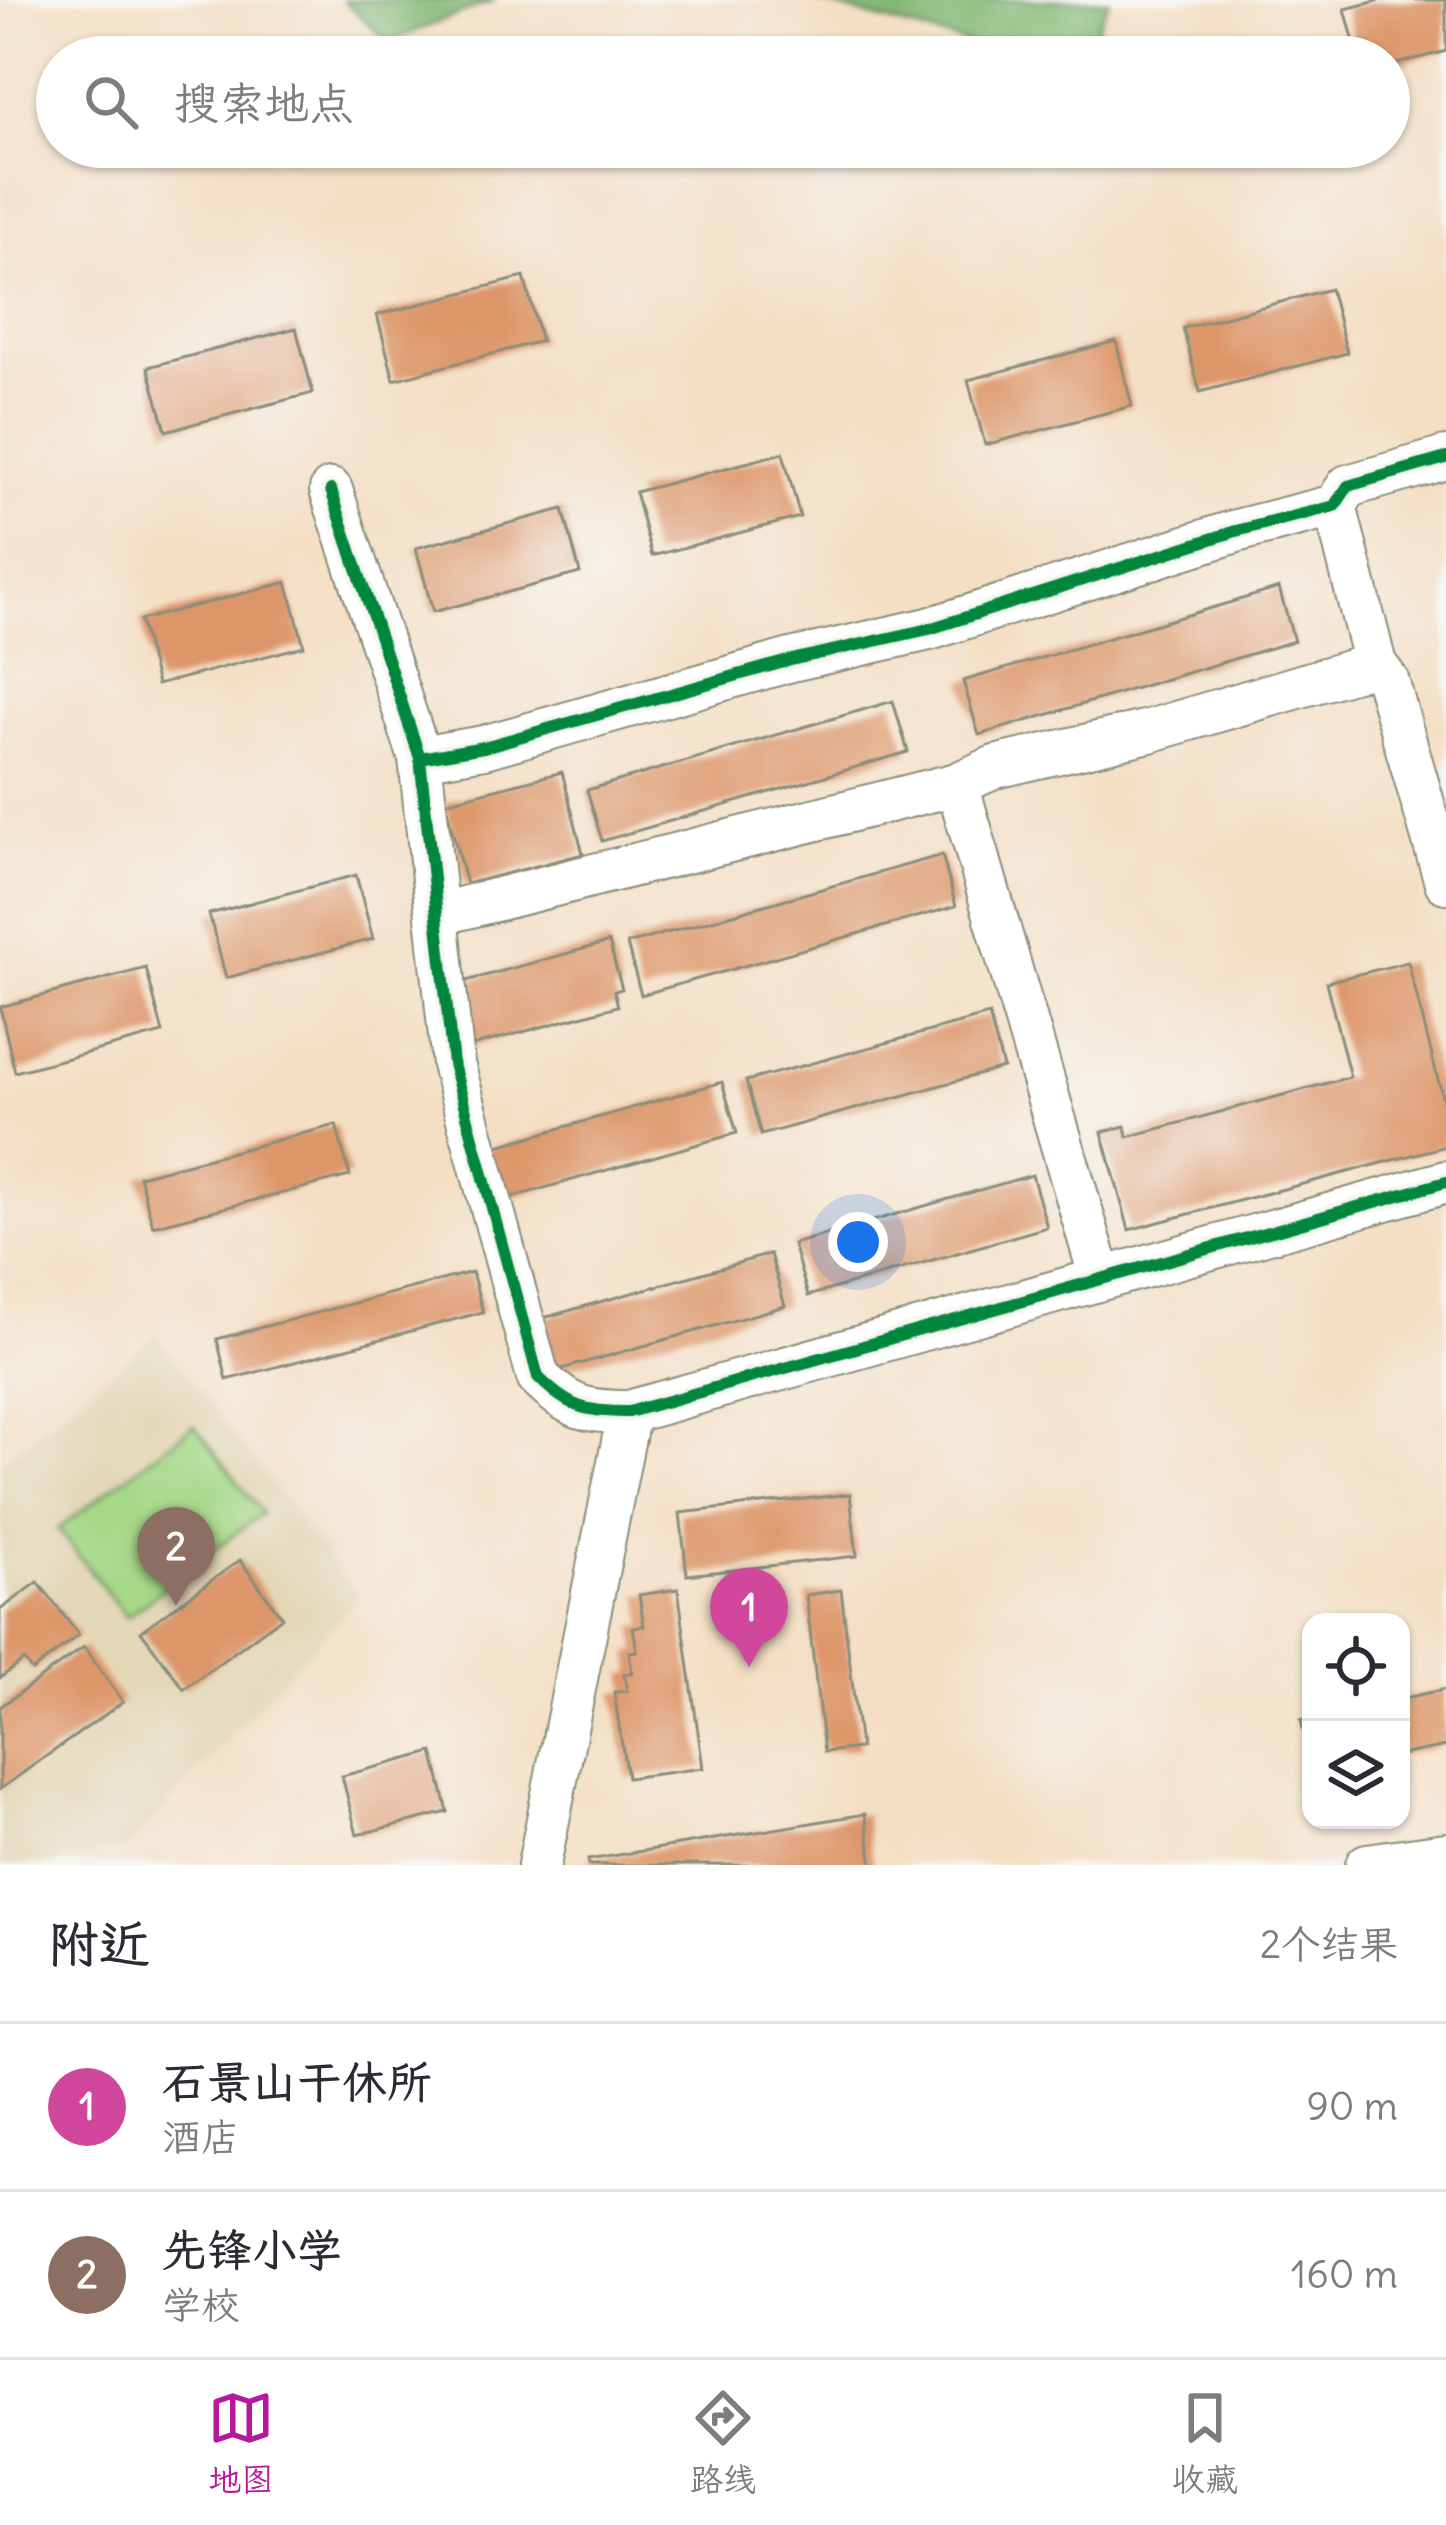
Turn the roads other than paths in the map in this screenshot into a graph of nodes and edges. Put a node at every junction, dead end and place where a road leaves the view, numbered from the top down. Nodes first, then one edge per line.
1 (1446, 458) edge
2 (331, 490) dead end
3 (1334, 506) junction
4 (1376, 664) junction
5 (420, 758) junction
6 (957, 784) junction
7 (1446, 882) edge
8 (442, 914) dead end
9 (1446, 1182) edge
10 (1101, 1279) junction
11 (628, 1412) junction
12 (1446, 1854) edge
13 (539, 1865) edge
14 (1367, 1865) edge

1 - 3 street
2 - 5 street
3 - 4 street
3 - 5 street
4 - 6 street
4 - 7 street
5 - 11 street
6 - 8 street
6 - 10 street
9 - 10 street
10 - 11 street
11 - 13 street
12 - 14 street

